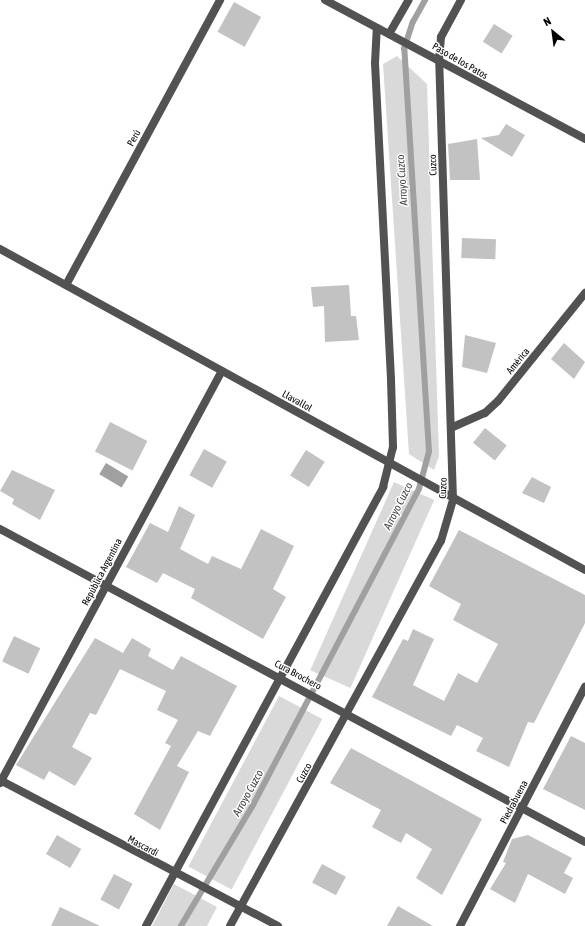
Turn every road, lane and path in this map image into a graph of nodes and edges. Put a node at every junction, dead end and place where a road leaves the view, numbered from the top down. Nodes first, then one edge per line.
1 (220, 0) edge
2 (325, 0) edge
3 (409, 0) edge
4 (461, 0) edge
5 (377, 28) junction
6 (389, 34) junction
7 (438, 60) junction
8 (585, 139) edge
9 (0, 249) edge
10 (66, 285) junction
11 (585, 292) edge
12 (222, 371) junction
13 (454, 427) junction
14 (389, 463) junction
15 (453, 500) junction
16 (0, 529) edge
17 (585, 570) edge
18 (106, 585) junction
19 (280, 676) junction
20 (585, 687) edge
21 (349, 713) junction
22 (0, 781) edge
23 (522, 808) junction
24 (585, 842) edge
25 (177, 876) junction
26 (237, 905) junction
27 (146, 926) edge
28 (230, 926) edge
29 (278, 926) edge
30 (460, 926) edge

1 - 10 street, Perú
2 - 5 street, Paso de los Patos
3 - 6 street
4 - 7 street, Cuzco
5 - 6 street, Paso de los Patos
5 - 14 street
6 - 7 street, Paso de los Patos
7 - 8 street, Paso de los Patos
7 - 13 street, Cuzco
9 - 10 street, Llavallol
10 - 12 street, Llavallol
11 - 13 street, América
12 - 14 street, Llavallol
12 - 18 street, República Argentina
13 - 15 street, Cuzco
14 - 15 street, Llavallol
14 - 19 street
15 - 17 street, Llavallol
15 - 21 street, Cuzco
16 - 18 street, Cura Brochero
18 - 19 street, Cura Brochero
18 - 22 street, República Argentina
19 - 21 street, Cura Brochero
19 - 25 street
20 - 23 street, Piedrabuena
21 - 23 street, Cura Brochero
21 - 26 street, Cuzco
22 - 25 street, Mascardi
23 - 24 street, Cura Brochero
23 - 30 street, Piedrabuena
25 - 26 street, Mascardi
25 - 27 street
26 - 28 street, Cuzco
26 - 29 street, Mascardi

